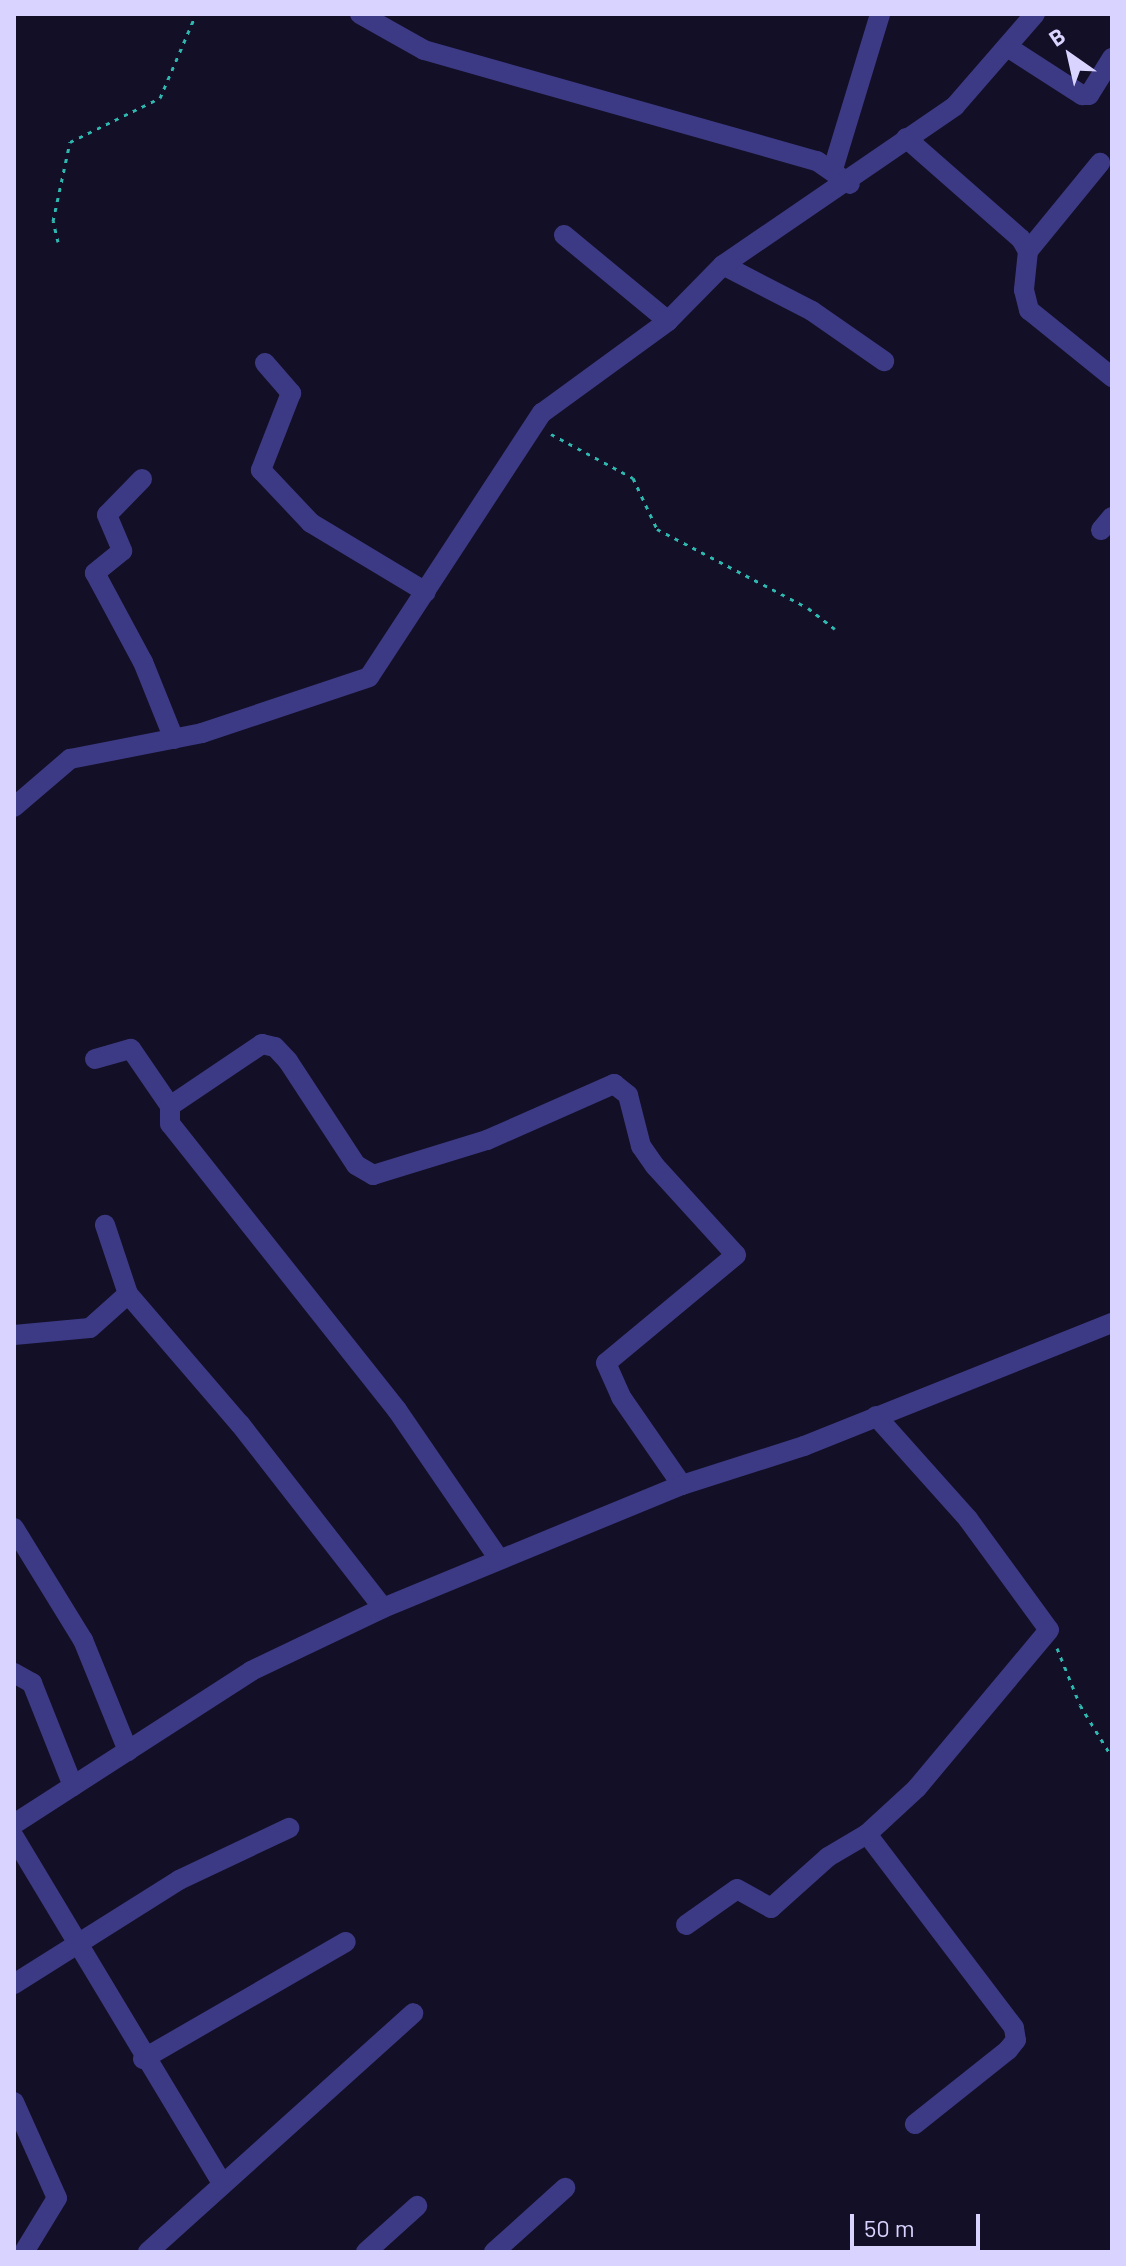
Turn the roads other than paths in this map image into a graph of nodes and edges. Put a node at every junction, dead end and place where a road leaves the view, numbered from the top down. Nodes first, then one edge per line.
1 (360, 14) edge
2 (880, 14) edge
3 (1035, 14) edge
4 (1009, 48) junction
5 (1112, 58) edge
6 (906, 138) junction
7 (1100, 163) dead end
8 (833, 169) junction
9 (850, 184) junction
10 (564, 235) dead end
11 (1028, 251) junction
12 (723, 265) junction
13 (668, 321) junction
14 (884, 361) dead end
15 (265, 363) dead end
16 (1112, 377) edge
17 (142, 479) dead end
18 (426, 592) junction
19 (174, 739) junction
20 (14, 807) edge
21 (95, 1059) dead end
22 (170, 1106) junction
23 (105, 1225) dead end
24 (128, 1294) junction
25 (1112, 1323) edge
26 (14, 1335) edge
27 (876, 1416) junction
28 (682, 1485) junction
29 (14, 1528) edge
30 (499, 1559) junction
31 (383, 1608) junction
32 (14, 1673) edge
33 (128, 1751) junction
34 (73, 1786) junction
35 (14, 1824) edge
36 (289, 1828) dead end
37 (867, 1834) junction
38 (14, 1837) edge
39 (686, 1925) dead end
40 (346, 1942) dead end
41 (77, 1946) junction
42 (14, 1984) edge
43 (413, 2013) dead end
44 (143, 2059) junction
45 (14, 2102) edge
46 (915, 2124) dead end
47 (221, 2182) junction
48 (565, 2188) dead end
49 (417, 2206) dead end
50 (24, 2252) edge
51 (148, 2252) edge
52 (366, 2252) edge
53 (494, 2252) edge

1 - 8 street
2 - 8 street
3 - 4 street
4 - 5 street
4 - 6 street
6 - 9 street
6 - 11 street
7 - 11 street
8 - 9 street
9 - 12 street
10 - 13 street
11 - 16 street
12 - 13 street
12 - 14 street
13 - 18 street
15 - 18 street
17 - 19 street
18 - 19 street
19 - 20 street
21 - 22 street
22 - 28 street
22 - 30 street
23 - 24 street
24 - 26 street
24 - 31 street
25 - 27 street
27 - 28 street
27 - 37 street
28 - 30 street
29 - 33 street
30 - 31 street
31 - 33 street
32 - 34 street
33 - 34 street
34 - 35 street
36 - 41 street
37 - 39 street
37 - 46 street
38 - 41 street
40 - 44 street
41 - 42 street
41 - 44 street
43 - 47 street
44 - 47 street
45 - 50 street
47 - 51 street
48 - 53 street
49 - 52 street

